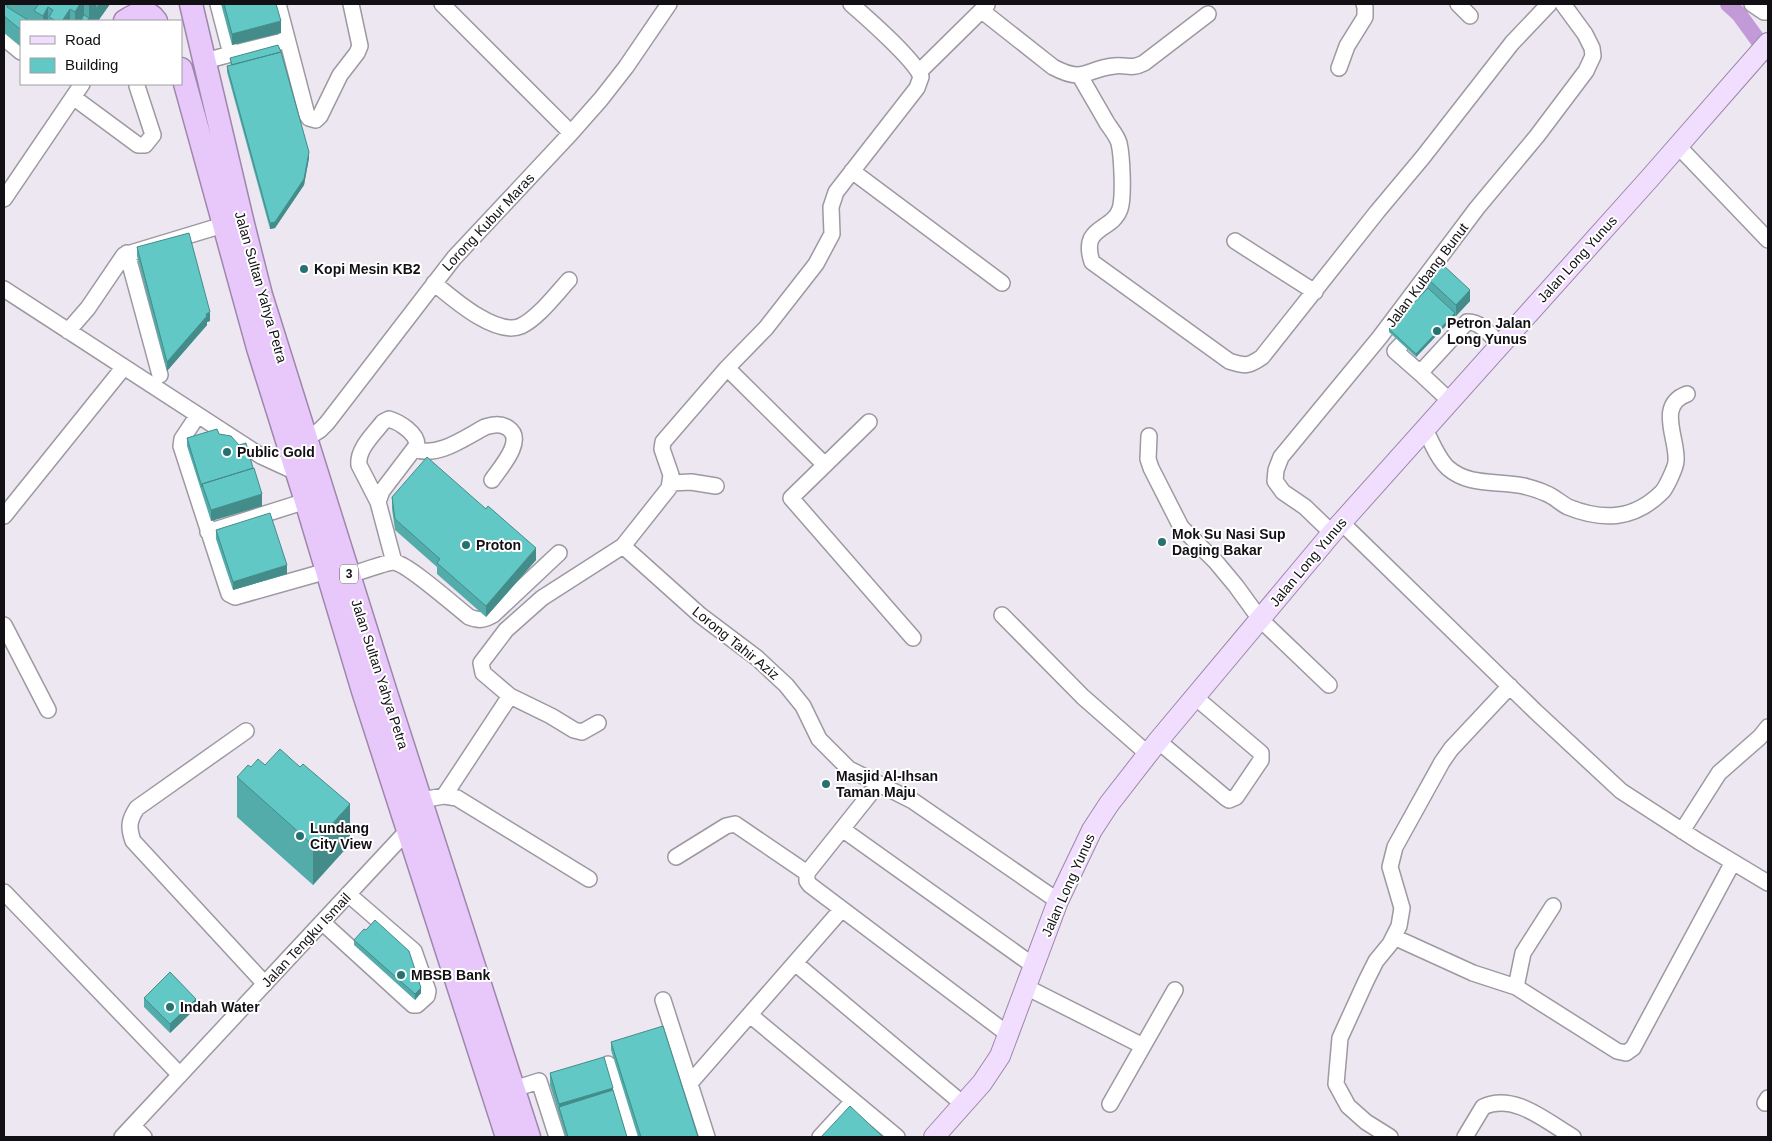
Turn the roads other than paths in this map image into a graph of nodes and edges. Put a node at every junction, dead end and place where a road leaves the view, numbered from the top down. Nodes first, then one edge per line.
1 (134, 4) edge
2 (140, 4) edge
3 (163, 4) edge
4 (192, 4) edge
5 (218, 4) edge
6 (278, 4) edge
7 (351, 4) edge
8 (442, 4) edge
9 (669, 4) edge
10 (850, 4) edge
11 (1364, 4) edge
12 (1458, 4) edge
13 (1549, 4) edge
14 (1563, 4) edge
15 (1752, 5) edge
16 (984, 6) edge
17 (1768, 12) edge
18 (1208, 14) dead end
19 (1470, 16) dead end
20 (126, 20) edge
21 (126, 20) edge
22 (127, 20) edge
23 (155, 20) edge
24 (168, 20) edge
25 (4, 38) edge
26 (287, 40) junction
27 (1768, 43) edge
28 (20, 51) edge
29 (231, 54) junction
30 (205, 61) junction
31 (1339, 68) dead end
32 (919, 72) junction
33 (182, 73) edge
34 (1080, 76) junction
35 (137, 86) dead end
36 (74, 89) edge
37 (572, 133) junction
38 (1678, 146) junction
39 (852, 171) junction
40 (4, 199) edge
41 (223, 225) junction
42 (1768, 240) edge
43 (1235, 241) dead end
44 (128, 253) junction
45 (569, 280) dead end
46 (434, 283) junction
47 (1002, 283) dead end
48 (4, 289) edge
49 (1315, 292) junction
50 (1428, 317) edge
51 (1446, 321) edge
52 (68, 331) junction
53 (1458, 332) junction
54 (1500, 344) junction
55 (124, 367) junction
56 (727, 368) junction
57 (1420, 374) junction
58 (160, 375) dead end
59 (1687, 394) dead end
60 (1450, 400) junction
61 (198, 416) junction
62 (870, 422) dead end
63 (1425, 429) junction
64 (1149, 436) dead end
65 (306, 439) junction
66 (414, 449) junction
67 (825, 465) junction
68 (298, 474) junction
69 (492, 480) dead end
70 (671, 483) junction
71 (716, 486) dead end
72 (306, 501) junction
73 (378, 502) junction
74 (4, 516) edge
75 (1337, 528) junction
76 (208, 532) junction
77 (623, 546) junction
78 (559, 552) dead end
79 (394, 562) junction
80 (327, 571) junction
81 (349, 575) junction
82 (1002, 615) dead end
83 (1260, 619) junction
84 (4, 625) edge
85 (913, 638) dead end
86 (1329, 685) dead end
87 (1510, 686) junction
88 (510, 696) junction
89 (1195, 697) junction
90 (48, 710) dead end
91 (598, 723) dead end
92 (1768, 727) edge
93 (246, 732) dead end
94 (1153, 748) junction
95 (878, 784) junction
96 (444, 796) junction
97 (421, 800) junction
98 (842, 828) junction
99 (408, 830) junction
100 (1682, 831) junction
101 (676, 857) dead end
102 (1733, 862) junction
103 (807, 873) junction
104 (590, 878) dead end
105 (1768, 883) edge
106 (4, 892) edge
107 (348, 894) junction
108 (1058, 901) junction
109 (1553, 906) dead end
110 (842, 909) junction
111 (322, 922) junction
112 (1394, 937) junction
113 (795, 964) junction
114 (1034, 966) junction
115 (265, 984) junction
116 (1026, 987) junction
117 (1516, 987) junction
118 (1175, 990) dead end
119 (662, 1000) dead end
120 (750, 1015) junction
121 (1009, 1035) junction
122 (1143, 1046) junction
123 (608, 1064) edge
124 (180, 1075) junction
125 (690, 1084) junction
126 (514, 1089) junction
127 (853, 1101) junction
128 (964, 1104) junction
129 (1110, 1104) dead end
130 (133, 1126) junction
131 (122, 1137) edge
132 (144, 1137) edge
133 (507, 1137) edge
134 (530, 1137) edge
135 (557, 1137) edge
136 (632, 1137) edge
137 (708, 1137) edge
138 (820, 1137) edge
139 (897, 1137) edge
140 (934, 1137) edge
141 (1390, 1137) edge
142 (1465, 1137) edge
143 (1573, 1137) edge

1 - 20 street
2 - 21 street
3 - 24 highway
4 - 30 highway, Jalan Sultan Yahya Petra / 3
5 - 29 street
6 - 26 street
7 - 26 street
8 - 37 street
9 - 37 street, Lorong Kubur Maras
10 - 32 street
11 - 31 street
12 - 19 street
13 - 49 street
14 - 75 street, Jalan Kubang Bunut
15 - 17 street
16 - 32 street
16 - 34 street
18 - 34 street
22 - 23 highway
25 - 28 street
26 - 29 street
27 - 38 main road, Jalan Long Yunus
29 - 30 street
30 - 65 highway, Jalan Sultan Yahya Petra / 3
32 - 39 street
33 - 41 highway, Jalan Sultan Yahya Petra / 3
34 - 49 street
35 - 36 street
36 - 40 street
37 - 46 street, Lorong Kubur Maras
38 - 42 street
38 - 54 main road, Jalan Long Yunus
39 - 47 street
39 - 56 street
41 - 44 street
41 - 68 highway, Jalan Sultan Yahya Petra / 3
43 - 49 street
44 - 52 street
44 - 58 street
45 - 46 street
46 - 65 street, Lorong Kubur Maras
48 - 52 street
50 - 57 street
51 - 53 street
52 - 55 street
53 - 54 street
53 - 57 street
54 - 60 main road, Jalan Long Yunus
55 - 61 street
55 - 74 street
56 - 67 street
56 - 70 street
57 - 60 street
59 - 63 street
60 - 63 main road, Jalan Long Yunus
61 - 68 street
61 - 76 street
62 - 67 street
63 - 75 main road, Jalan Long Yunus
64 - 83 street
65 - 81 highway, Jalan Sultan Yahya Petra / 3
66 - 69 street
66 - 73 street
66 - 73 street
67 - 85 street
68 - 72 highway, Jalan Sultan Yahya Petra / 3
70 - 71 street
70 - 77 street
72 - 76 street
72 - 80 highway, Jalan Sultan Yahya Petra / 3
73 - 79 street
75 - 83 main road, Jalan Long Yunus
75 - 87 street
76 - 80 street
77 - 88 street
77 - 95 street, Lorong Tahir Aziz
78 - 79 street
79 - 81 street
80 - 99 highway, Jalan Sultan Yahya Petra / 3
81 - 97 highway, Jalan Sultan Yahya Petra / 3
82 - 94 street
83 - 86 street
83 - 89 main road, Jalan Long Yunus
84 - 90 street
87 - 100 street
87 - 112 street
88 - 91 street
88 - 96 street
89 - 94 main road, Jalan Long Yunus
89 - 94 street
92 - 100 street
93 - 115 street
94 - 108 main road, Jalan Long Yunus
95 - 98 street
95 - 108 street, Lorong Tahir Aziz
96 - 97 street
96 - 104 street
97 - 126 highway, Jalan Sultan Yahya Petra / 3
98 - 103 street
98 - 114 street
99 - 107 street, Jalan Tengku Ismail
99 - 133 highway, Jalan Sultan Yahya Petra / 3
100 - 102 street
101 - 103 street
102 - 105 street
102 - 117 street
103 - 110 street
106 - 124 street
107 - 111 street, Jalan Tengku Ismail
107 - 111 street
108 - 114 main road, Jalan Long Yunus
109 - 117 street
110 - 113 street
110 - 121 street
111 - 115 street, Jalan Tengku Ismail
112 - 117 street
112 - 141 street
113 - 120 street
113 - 128 street
114 - 116 main road, Jalan Long Yunus
115 - 124 street, Jalan Tengku Ismail
116 - 121 main road, Jalan Long Yunus
116 - 122 street
118 - 122 street
119 - 125 street
120 - 125 street
120 - 127 street
121 - 128 main road, Jalan Long Yunus
122 - 129 street
123 - 136 street
124 - 130 street, Jalan Tengku Ismail
125 - 137 street
126 - 134 highway, Jalan Sultan Yahya Petra / 3
126 - 135 street
127 - 138 street
127 - 139 street
128 - 140 main road, Jalan Long Yunus
130 - 131 street, Jalan Tengku Ismail
130 - 132 street
142 - 143 street

